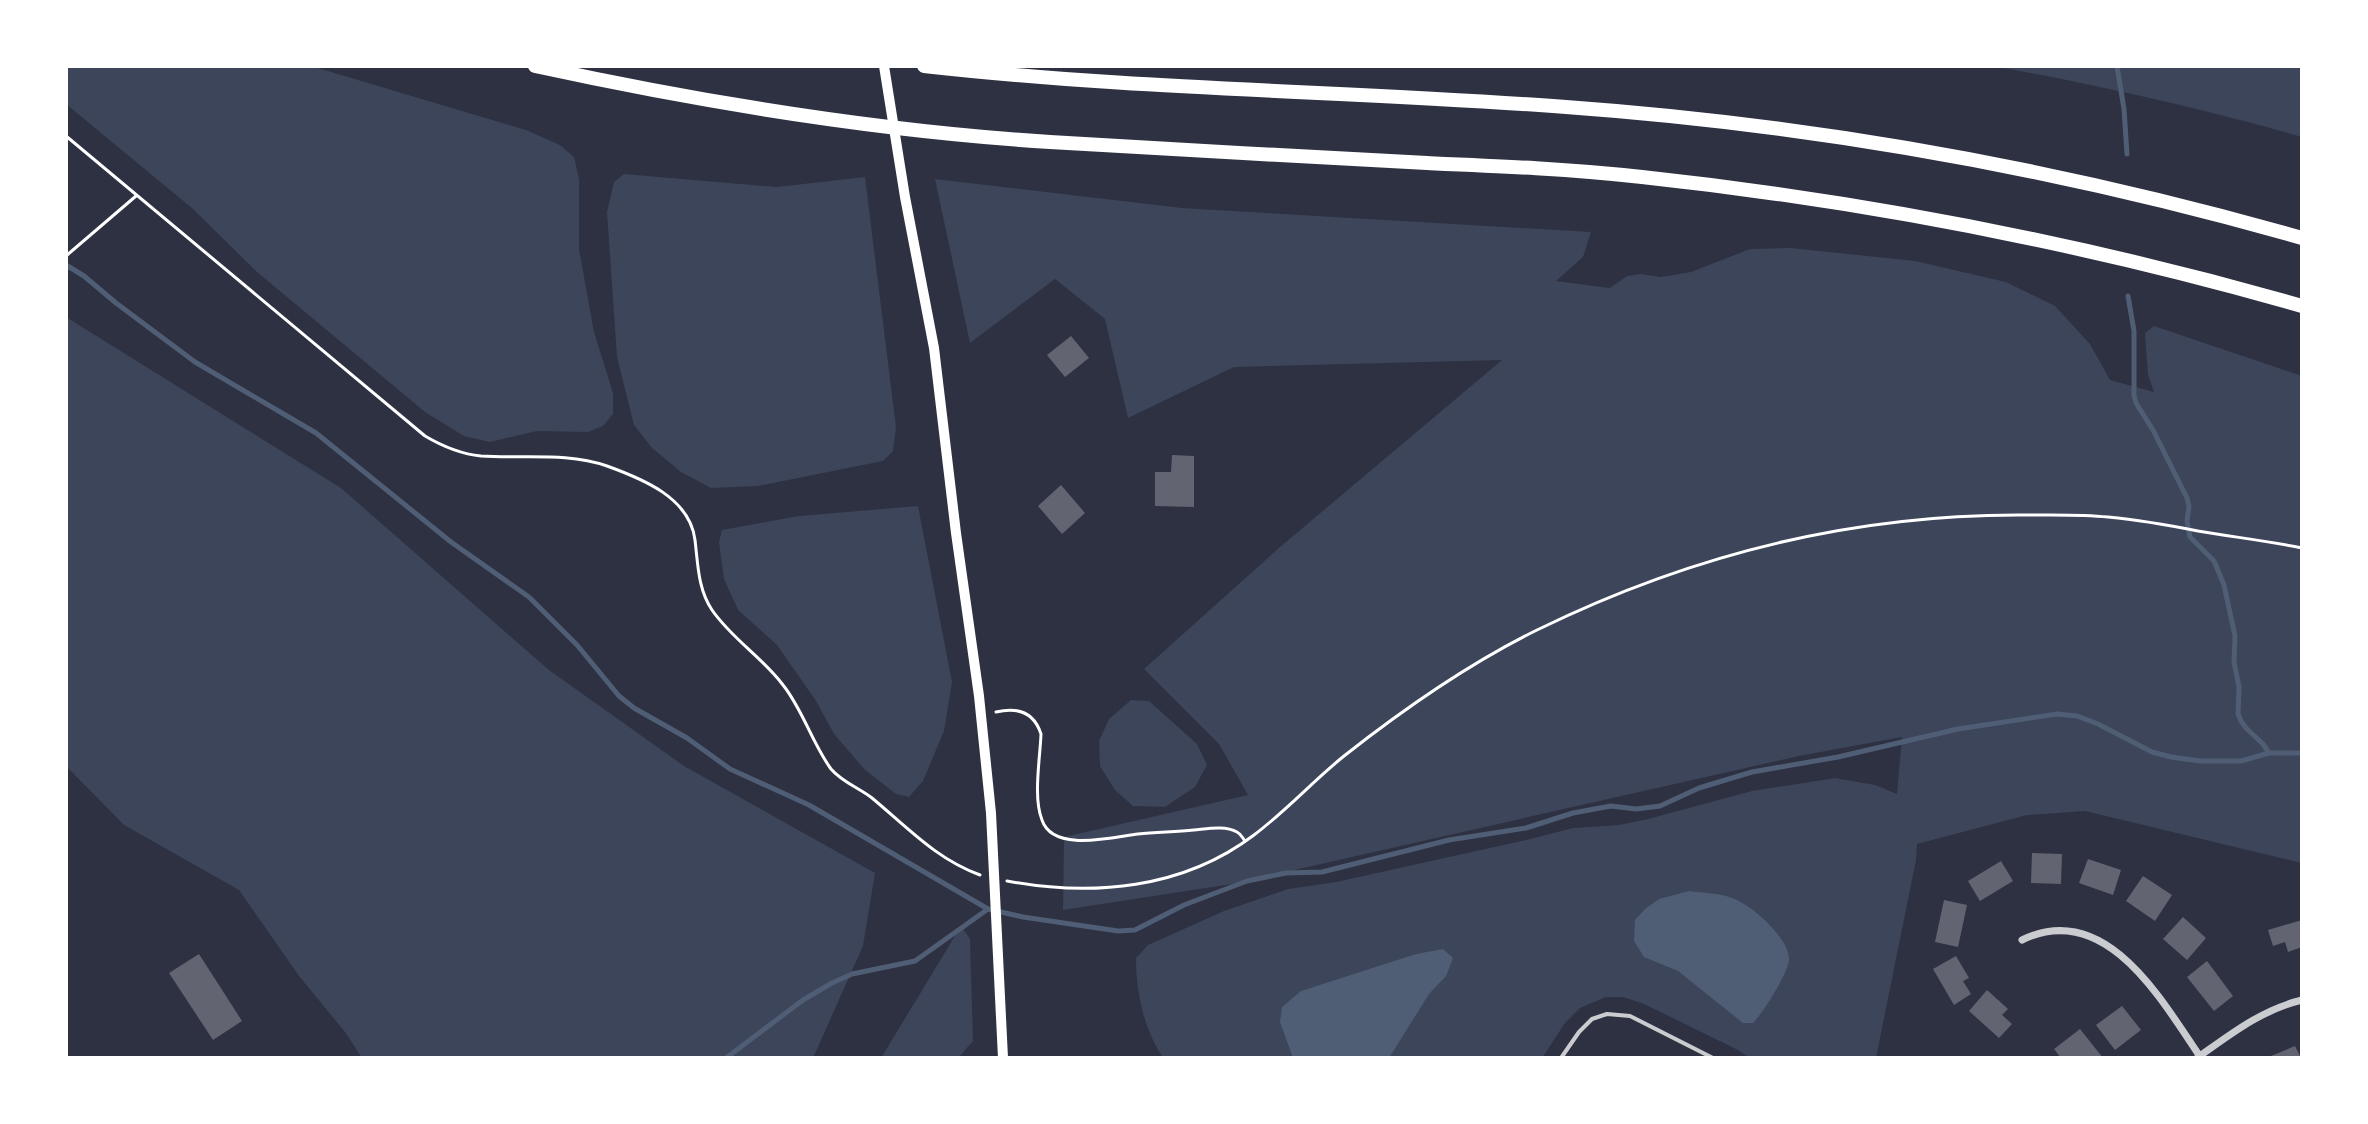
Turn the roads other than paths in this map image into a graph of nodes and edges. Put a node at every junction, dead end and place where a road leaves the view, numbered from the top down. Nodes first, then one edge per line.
1 (535, 66) edge
2 (884, 66) edge
3 (924, 66) edge
4 (2302, 238) edge
5 (2302, 306) edge
6 (2022, 940) dead end
7 (2302, 1000) edge
8 (2199, 1057) edge
9 (1003, 1058) edge
10 (1561, 1058) edge
11 (1713, 1058) edge

1 - 5 highway
2 - 9 main road
3 - 4 highway
6 - 8 street
7 - 8 street
10 - 11 lane

